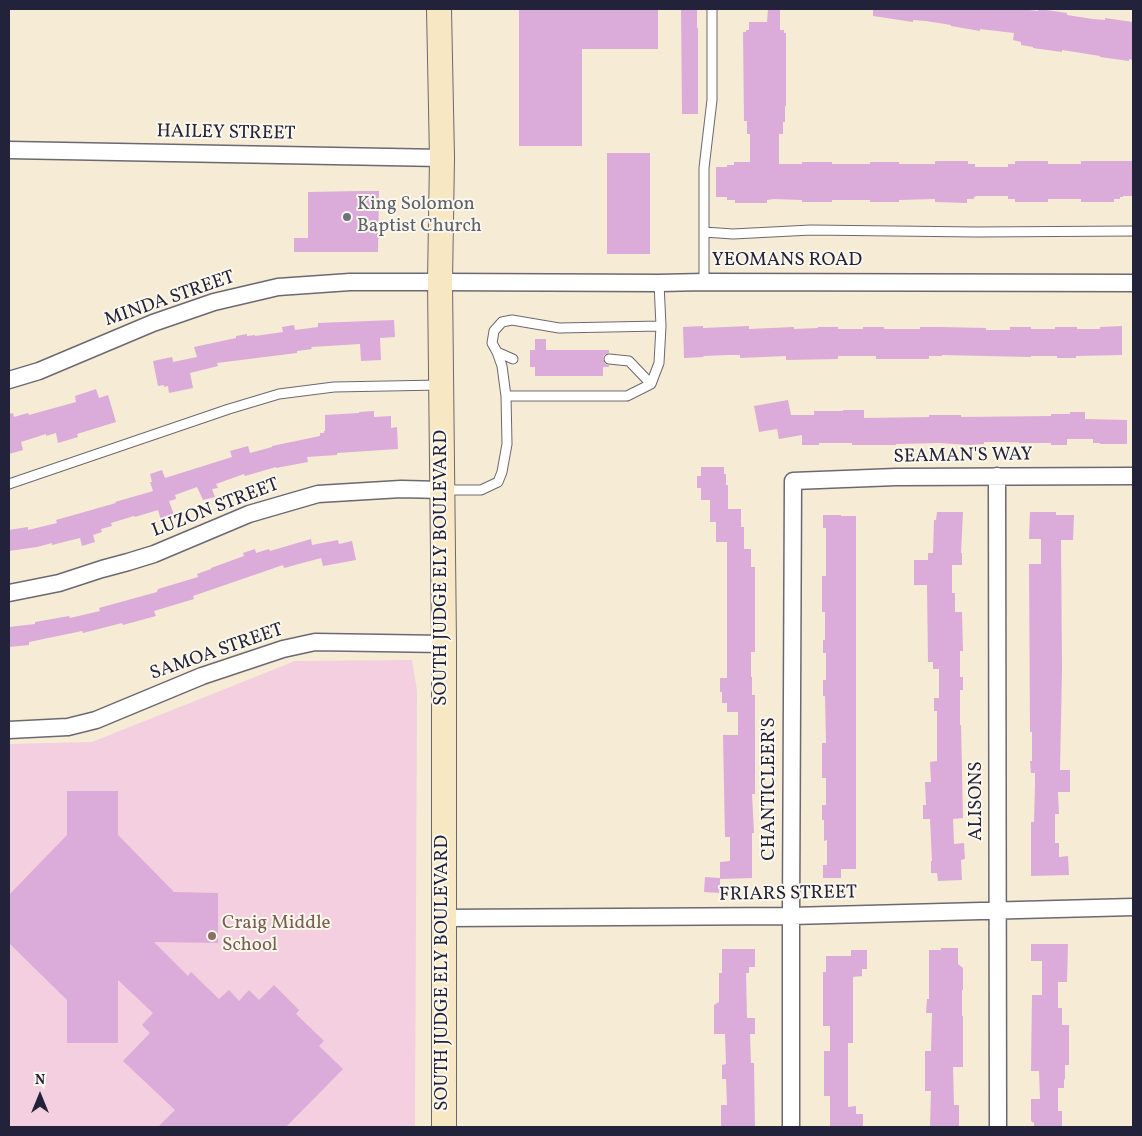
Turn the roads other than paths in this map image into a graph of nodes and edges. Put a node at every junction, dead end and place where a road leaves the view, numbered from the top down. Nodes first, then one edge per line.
1 (439, 9) edge
2 (712, 9) edge
3 (9, 150) edge
4 (442, 158) junction
5 (1133, 231) edge
6 (704, 232) junction
7 (440, 282) junction
8 (704, 282) junction
9 (659, 283) junction
10 (1133, 283) edge
11 (661, 326) junction
12 (497, 352) junction
13 (513, 358) dead end
14 (608, 359) dead end
15 (9, 380) edge
16 (651, 384) junction
17 (442, 385) junction
18 (506, 396) junction
19 (997, 476) junction
20 (1133, 476) edge
21 (793, 482) joint
22 (9, 484) edge
23 (442, 490) junction
24 (9, 593) edge
25 (444, 644) junction
26 (9, 730) edge
27 (1133, 907) edge
28 (998, 911) junction
29 (790, 916) junction
30 (444, 918) junction
31 (444, 1127) edge
32 (792, 1127) edge
33 (998, 1127) edge

1 - 4 main road, SOUTH JUDGE ELY BOULEVARD
2 - 6 lane
3 - 4 street, HAILEY STREET
4 - 7 main road, SOUTH JUDGE ELY BOULEVARD
5 - 6 lane
6 - 8 lane
7 - 9 street, YEOMANS ROAD
7 - 15 street, MINDA STREET
7 - 17 main road, SOUTH JUDGE ELY BOULEVARD
8 - 9 street, YEOMANS ROAD
8 - 10 street, YEOMANS ROAD
9 - 11 lane
11 - 12 lane
11 - 16 lane
12 - 13 lane
12 - 18 lane
14 - 16 lane
16 - 18 lane
17 - 22 lane
17 - 23 main road, SOUTH JUDGE ELY BOULEVARD
18 - 23 lane
19 - 20 street, SEAMAN'S WAY
19 - 21 street, SEAMAN'S WAY
19 - 28 street, ALISONS
21 - 29 street, CHANTICLEER'S
23 - 24 street, LUZON STREET
23 - 25 main road, SOUTH JUDGE ELY BOULEVARD
25 - 26 street, SAMOA STREET
25 - 30 main road, SOUTH JUDGE ELY BOULEVARD
27 - 28 street, FRIARS STREET
28 - 29 street, FRIARS STREET
28 - 33 street, ALISONS
29 - 30 street, FRIARS STREET
29 - 32 street, CHANTICLEER'S
30 - 31 main road, SOUTH JUDGE ELY BOULEVARD

